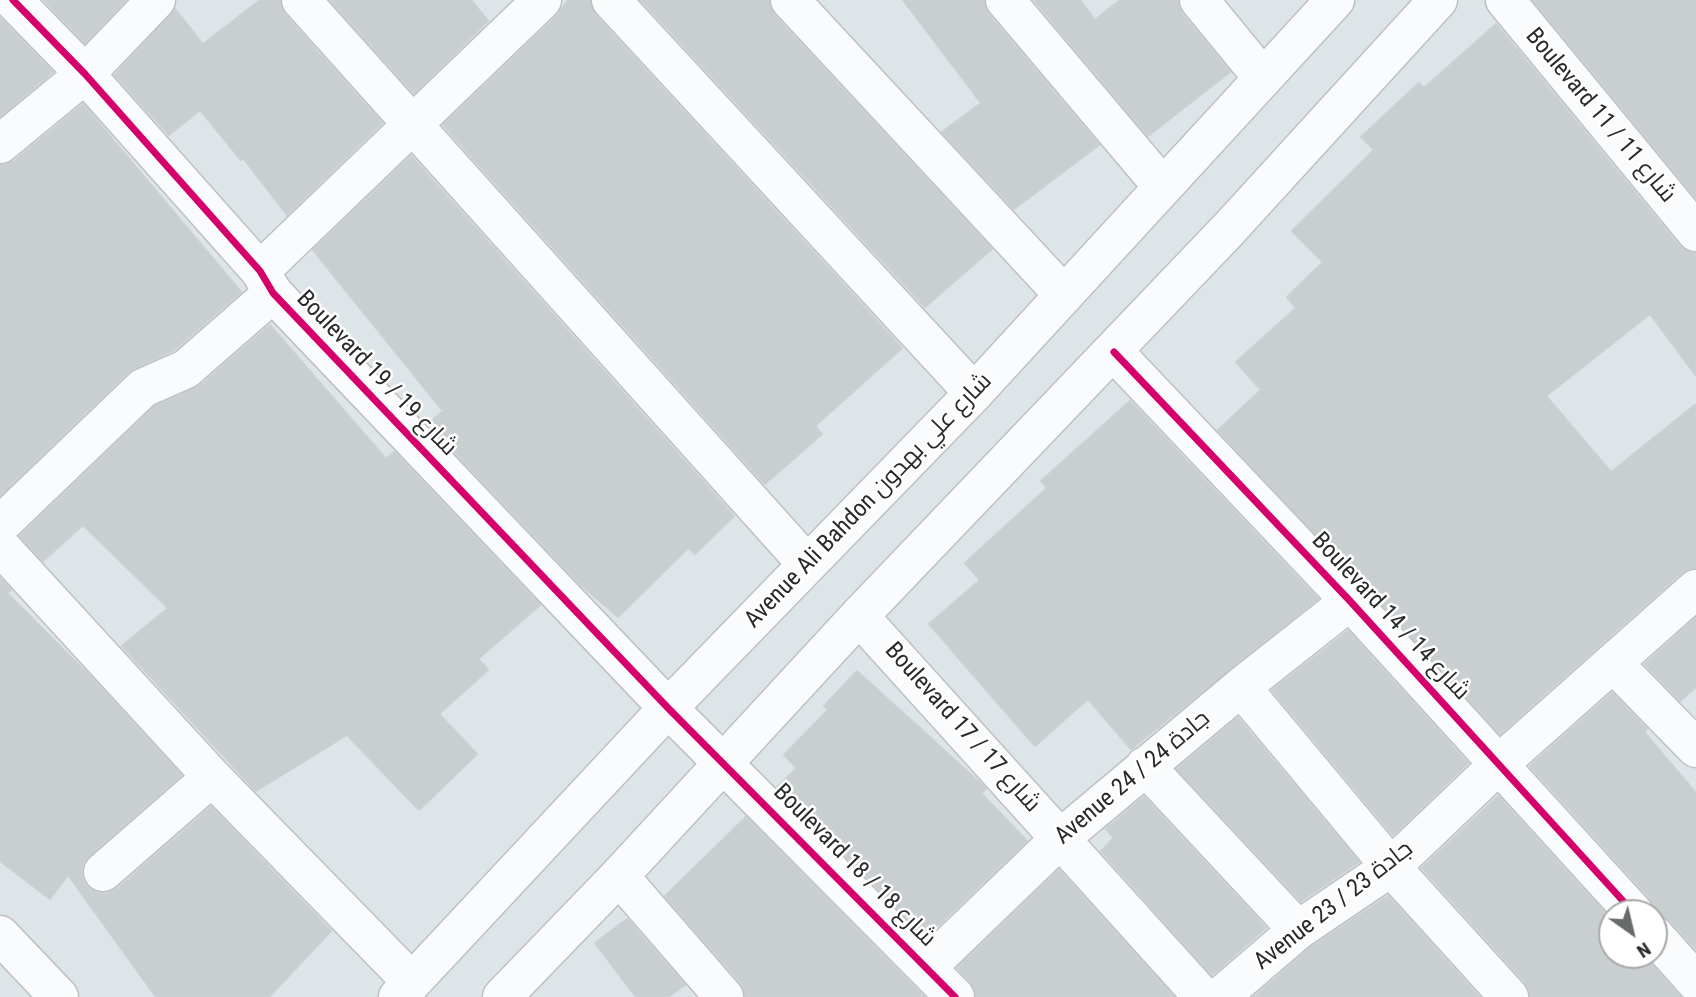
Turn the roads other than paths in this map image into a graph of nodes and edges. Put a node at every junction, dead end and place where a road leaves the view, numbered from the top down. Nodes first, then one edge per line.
1 (13, 0) edge
2 (156, 0) edge
3 (301, 0) edge
4 (542, 0) edge
5 (611, 0) edge
6 (790, 0) edge
7 (1005, 0) edge
8 (1199, 0) edge
9 (1335, 0) edge
10 (1438, 0) edge
11 (1505, 0) edge
12 (85, 74) junction
13 (1263, 79) junction
14 (412, 122) junction
15 (0, 144) edge
16 (1163, 187) junction
17 (1696, 232) edge
18 (266, 282) junction
19 (1064, 295) junction
20 (1114, 352) junction
21 (974, 393) junction
22 (0, 525) edge
23 (0, 546) edge
24 (807, 564) junction
25 (1696, 589) edge
26 (1350, 601) junction
27 (859, 616) junction
28 (1613, 663) junction
29 (1241, 687) junction
30 (668, 708) junction
31 (1696, 748) edge
32 (725, 763) junction
33 (1499, 764) junction
34 (1145, 766) junction
35 (212, 777) junction
36 (1062, 837) junction
37 (1391, 867) junction
38 (103, 872) dead end
39 (619, 876) junction
40 (1621, 899) edge
41 (1298, 930) junction
42 (0, 936) edge
43 (1668, 951) edge
44 (927, 967) junction
45 (1696, 982) edge
46 (405, 989) edge
47 (55, 995) edge
48 (502, 997) edge
49 (724, 997) edge
50 (955, 997) edge
51 (1203, 997) edge
52 (1220, 997) edge
53 (1509, 997) edge

1 - 12 street, Boulevard 19 / شارع 19
2 - 12 street
3 - 14 street
4 - 14 street
5 - 21 street
6 - 19 street
7 - 16 street
8 - 13 street
9 - 13 street, Avenue Ali Bahdon شارع علي بهدون
10 - 20 street
11 - 17 street, Boulevard 11 / شارع 11
12 - 15 street
12 - 18 street, Boulevard 19 / شارع 19
13 - 16 street, Avenue Ali Bahdon شارع علي بهدون
14 - 18 street
14 - 24 street
16 - 19 street, Avenue Ali Bahdon شارع علي بهدون
18 - 22 street
18 - 30 street, Boulevard 19 / شارع 19
19 - 21 street, Avenue Ali Bahdon شارع علي بهدون
20 - 26 street, Boulevard 14 / شارع 14
20 - 27 street
21 - 24 street, Avenue Ali Bahdon شارع علي بهدون
23 - 35 street
24 - 30 street, Avenue Ali Bahdon شارع علي بهدون
25 - 28 street, Avenue 23 / جادة 23
26 - 29 street, Avenue 24 / جادة 24
26 - 33 street, Boulevard 14 / شارع 14
27 - 32 street
27 - 36 street, Boulevard 17 / شارع 17
28 - 31 street
28 - 33 street, Avenue 23 / جادة 23
29 - 34 street, Avenue 24 / جادة 24
29 - 37 street
30 - 32 street, Boulevard 19 / شارع 19
30 - 46 street, Avenue Ali Bahdon شارع علي بهدون
32 - 39 street
32 - 44 street, Boulevard 18 / شارع 18
33 - 37 street, Avenue 23 / جادة 23
33 - 40 street, Boulevard 14 / شارع 14
34 - 36 street, Avenue 24 / جادة 24
34 - 41 street
35 - 38 street
35 - 46 street
36 - 44 street, Avenue 24 / جادة 24
36 - 51 street, Boulevard 17 / شارع 17
37 - 41 street, Avenue 23 / جادة 23
37 - 53 street
39 - 48 street
39 - 49 street
41 - 52 street, Avenue 23 / جادة 23
42 - 47 street
43 - 45 street
44 - 50 street, Boulevard 18 / شارع 18

